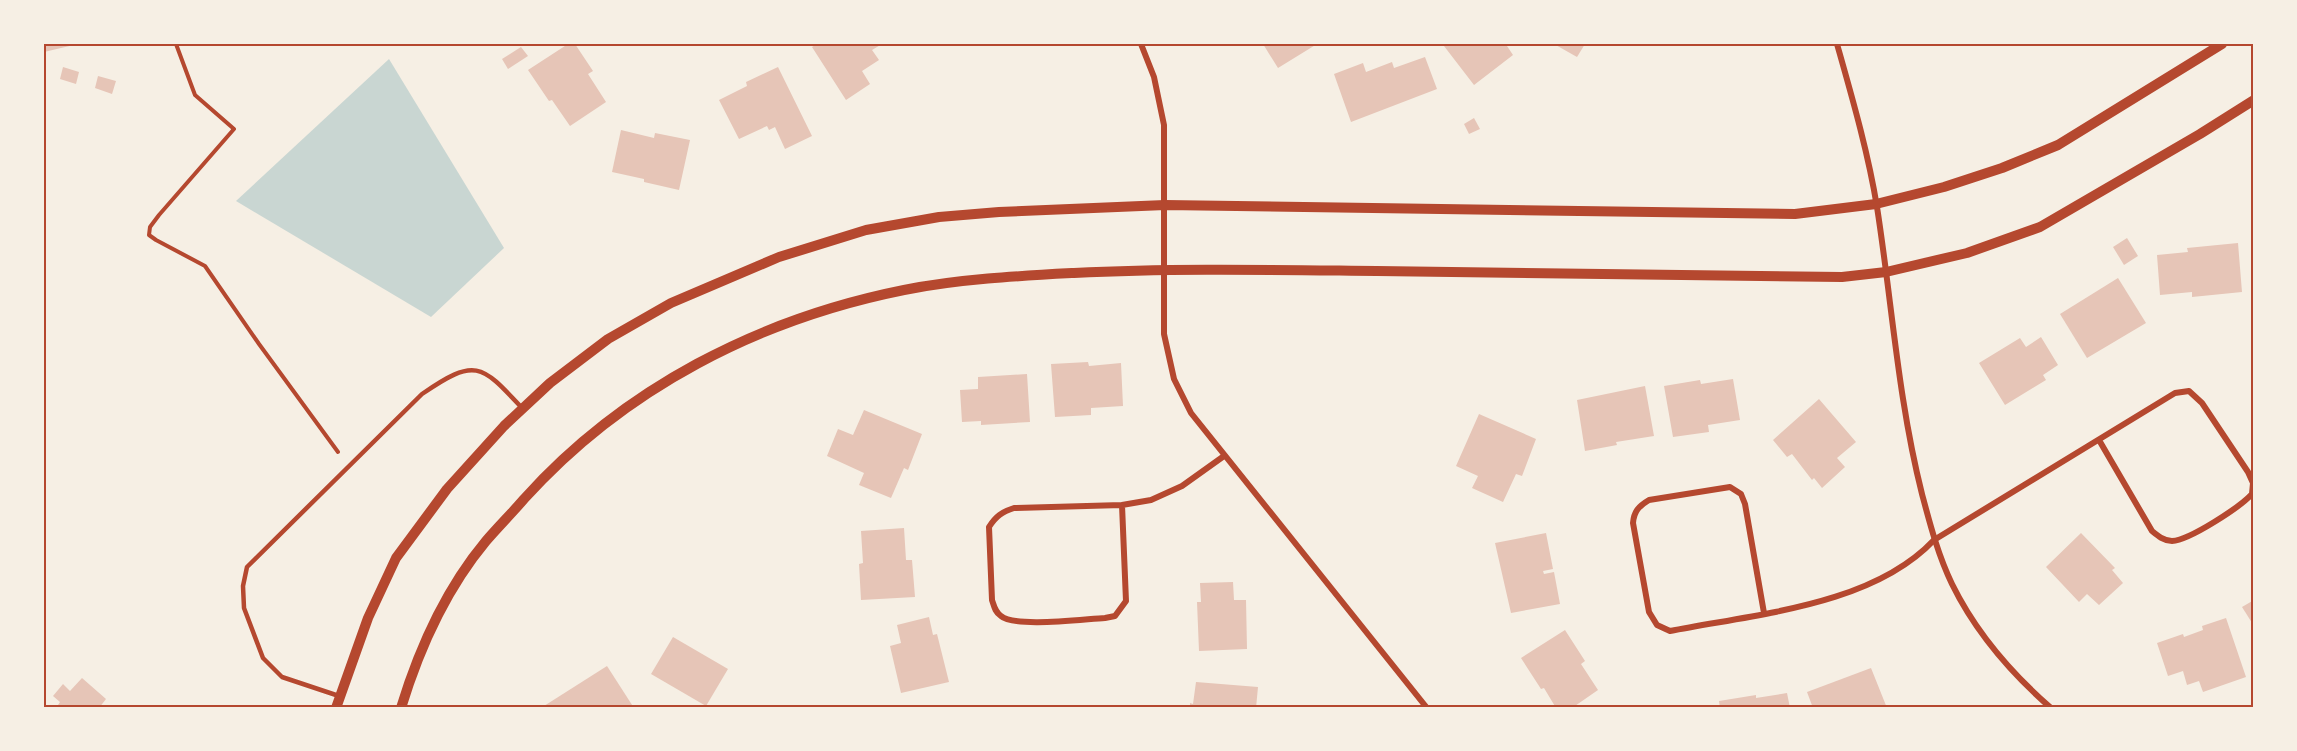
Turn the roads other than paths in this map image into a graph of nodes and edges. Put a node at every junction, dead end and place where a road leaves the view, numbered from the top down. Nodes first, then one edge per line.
1 (1141, 44) edge
2 (1837, 44) edge
3 (2223, 44) edge
4 (2253, 100) edge
5 (1876, 204) junction
6 (1164, 205) junction
7 (1164, 268) junction
8 (1886, 272) junction
9 (523, 409) junction
10 (2099, 440) junction
11 (1224, 456) junction
12 (1122, 505) junction
13 (1934, 540) junction
14 (1764, 613) junction
15 (339, 696) junction
16 (336, 708) edge
17 (401, 708) edge
18 (1427, 708) edge
19 (2050, 708) edge

1 - 6 street
2 - 5 street
3 - 5 street
4 - 8 street
5 - 6 street
5 - 8 street
6 - 7 street
6 - 9 street
7 - 8 street
7 - 11 street
7 - 17 street
8 - 13 street
9 - 15 street
9 - 15 lane
10 - 10 street
10 - 13 street
11 - 12 street
11 - 18 street
12 - 12 street
13 - 14 street
13 - 19 street
14 - 14 street
15 - 16 street

